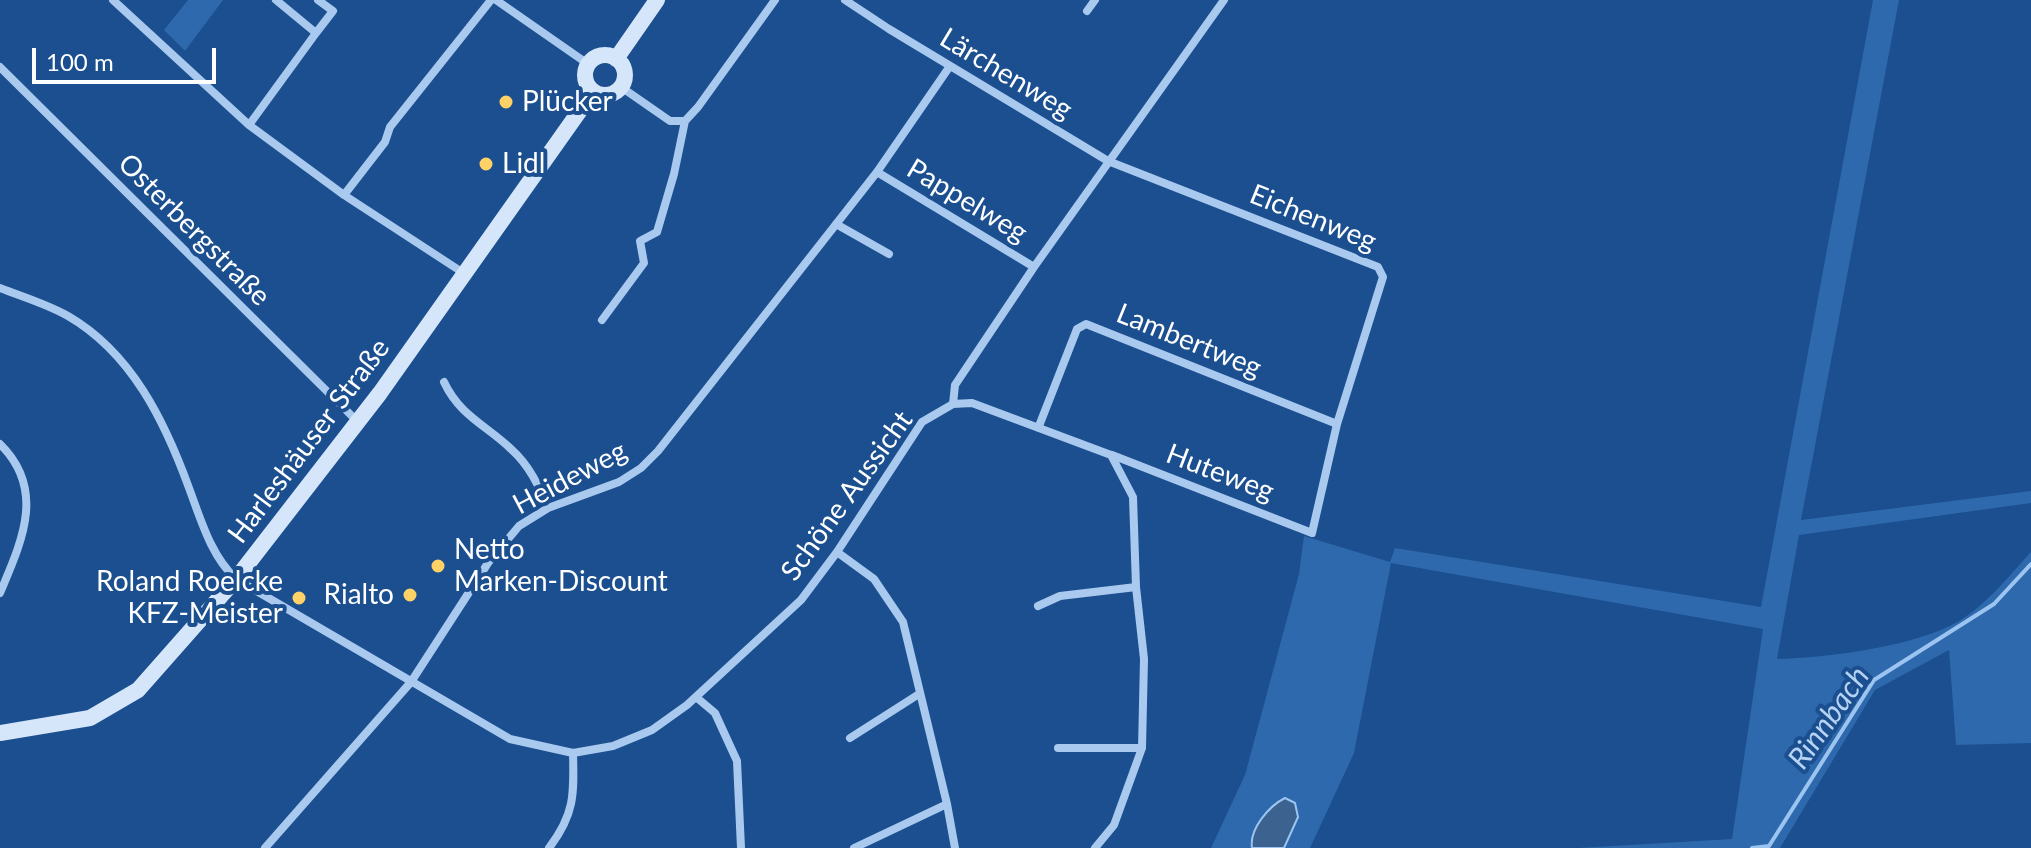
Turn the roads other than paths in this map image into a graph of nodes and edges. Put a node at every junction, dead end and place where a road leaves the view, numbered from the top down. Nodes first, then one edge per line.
1 (113, 0) edge
2 (276, 0) edge
3 (318, 0) edge
4 (494, 0) edge
5 (657, 0) edge
6 (775, 0) edge
7 (845, 0) edge
8 (1095, 0) edge
9 (1224, 0) edge
10 (1087, 11) dead end
11 (316, 33) junction
12 (618, 60) junction
13 (588, 64) junction
14 (950, 66) junction
15 (0, 67) edge
16 (621, 87) junction
17 (593, 92) junction
18 (685, 121) junction
19 (249, 125) junction
20 (1108, 161) junction
21 (877, 172) junction
22 (344, 195) junction
23 (836, 224) junction
24 (889, 254) dead end
25 (1034, 267) junction
26 (466, 274) junction
27 (0, 288) edge
28 (602, 320) dead end
29 (444, 382) dead end
30 (953, 404) junction
31 (358, 422) junction
32 (1337, 424) junction
33 (1039, 426) junction
34 (0, 444) edge
35 (1111, 455) junction
36 (548, 508) junction
37 (1312, 533) joint
38 (837, 552) junction
39 (236, 579) junction
40 (1136, 587) junction
41 (0, 593) edge
42 (1038, 606) dead end
43 (411, 682) junction
44 (919, 694) junction
45 (696, 697) junction
46 (0, 733) edge
47 (850, 738) dead end
48 (1058, 748) dead end
49 (1142, 748) junction
50 (573, 753) junction
51 (947, 804) junction
52 (265, 848) edge
53 (549, 848) edge
54 (741, 848) edge
55 (854, 848) edge
56 (955, 848) edge
57 (1095, 848) edge

1 - 19 street
2 - 11 street
3 - 11 street
4 - 13 street
4 - 22 street
5 - 12 main road
6 - 18 street
7 - 14 street, Lärchenweg
8 - 10 street
9 - 20 street, Schöne Aussicht
11 - 19 street
12 - 13 main road
12 - 16 main road
13 - 17 main road
14 - 20 street, Lärchenweg
14 - 21 street, Heideweg
15 - 31 street, Osterbergstraße
16 - 17 main road
16 - 18 street
17 - 26 main road, Harleshäuser Straße
18 - 28 street
19 - 22 street
20 - 25 street, Schöne Aussicht
20 - 32 street, Eichenweg
21 - 23 street, Heideweg
21 - 25 street, Pappelweg
22 - 26 street
23 - 24 street
23 - 36 street, Heideweg
25 - 30 street, Schöne Aussicht
26 - 31 main road, Harleshäuser Straße
27 - 39 street
29 - 36 street
30 - 33 street, Huteweg
30 - 38 street, Schöne Aussicht
31 - 39 main road, Harleshäuser Straße
32 - 33 street, Lambertweg
32 - 37 street, Eichenweg
33 - 35 street, Huteweg
34 - 41 street
35 - 37 street, Huteweg
35 - 40 street
36 - 43 street, Heideweg
38 - 44 street
38 - 45 street, Schöne Aussicht
39 - 43 street, Schöne Aussicht
39 - 46 main road, Harleshäuser Straße
40 - 42 street
40 - 49 street
43 - 50 street, Schöne Aussicht
43 - 52 street, Heideweg
44 - 47 street
44 - 51 street
45 - 50 street, Schöne Aussicht
45 - 54 street
48 - 49 street
49 - 57 street
50 - 53 street
51 - 55 street
51 - 56 street

